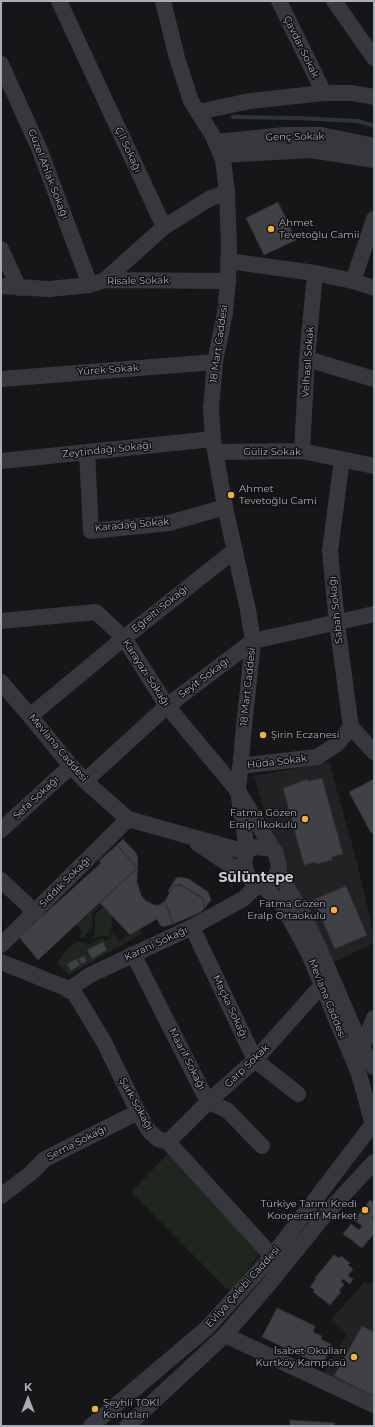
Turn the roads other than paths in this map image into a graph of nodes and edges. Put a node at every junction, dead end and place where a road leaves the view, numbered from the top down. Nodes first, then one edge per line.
1 (59, 1) edge
2 (163, 1) edge
3 (279, 1) edge
4 (334, 1) edge
5 (374, 58) edge
6 (1, 64) edge
7 (324, 93) junction
8 (374, 97) edge
9 (198, 112) junction
10 (374, 146) edge
11 (218, 148) junction
12 (374, 160) edge
13 (228, 192) junction
14 (374, 220) edge
15 (164, 227) junction
16 (1, 249) edge
17 (228, 261) junction
18 (315, 273) junction
19 (105, 280) junction
20 (228, 281) junction
21 (353, 281) junction
22 (90, 285) junction
23 (1, 286) edge
24 (19, 288) junction
25 (374, 288) edge
26 (307, 359) junction
27 (215, 362) junction
28 (1, 378) edge
29 (374, 379) edge
30 (215, 446) junction
31 (302, 451) junction
32 (87, 452) junction
33 (342, 459) junction
34 (1, 461) edge
35 (374, 466) edge
36 (225, 507) junction
37 (234, 550) junction
38 (374, 614) edge
39 (1, 621) edge
40 (337, 623) junction
41 (124, 638) junction
42 (253, 641) junction
43 (2, 684) edge
44 (167, 706) junction
45 (30, 716) junction
46 (351, 727) junction
47 (374, 752) edge
48 (71, 766) junction
49 (240, 766) junction
50 (85, 781) junction
51 (238, 791) junction
52 (128, 819) junction
53 (1, 830) edge
54 (186, 835) junction
55 (272, 849) junction
56 (246, 851) junction
57 (278, 872) junction
58 (1, 880) edge
59 (255, 883) junction
60 (35, 912) junction
61 (192, 926) junction
62 (1, 945) edge
63 (133, 954) junction
64 (1, 962) edge
65 (321, 986) junction
66 (68, 990) junction
67 (374, 1018) edge
68 (362, 1048) junction
69 (255, 1060) junction
70 (374, 1067) edge
71 (298, 1094) dead end
72 (208, 1102) junction
73 (138, 1112) junction
74 (373, 1123) edge
75 (168, 1142) junction
76 (262, 1146) dead end
77 (374, 1162) edge
78 (1, 1196) edge
79 (272, 1256) junction
80 (225, 1335) junction
81 (374, 1405) edge
82 (91, 1426) edge
83 (127, 1426) edge

1 - 15 street, Çil Sokağı
2 - 9 street, 18 Mart Caddesi
3 - 7 street, Çavdar Sokak
4 - 5 street
6 - 22 street, Güzel Ahlak Sokağı
7 - 8 street
7 - 9 street
9 - 11 street, 18 Mart Caddesi
10 - 11 street, Genç Sokak
11 - 12 street, Genç Sokak
11 - 13 street, 18 Mart Caddesi
13 - 15 street
13 - 17 street, 18 Mart Caddesi
14 - 21 street
15 - 19 street
16 - 24 street
17 - 18 street
17 - 20 street, 18 Mart Caddesi
18 - 21 street
18 - 26 street, Velhasıl Sokak
19 - 20 street, Risale Sokak
19 - 22 street, Risale Sokak
20 - 27 street, 18 Mart Caddesi
21 - 25 street
22 - 24 street, Risale Sokak
23 - 24 street, Risale Sokak
26 - 29 street
26 - 31 street, Velhasıl Sokak
27 - 28 street, Yürek Sokak
27 - 30 street, 18 Mart Caddesi
30 - 31 street, Güliz Sokak
30 - 32 street, Zeytindağı Sokağı
30 - 36 street, 18 Mart Caddesi
31 - 33 street, Güliz Sokak
32 - 34 street, Zeytindağı Sokağı
32 - 36 street, Karadağ Sokak
33 - 35 street, Güliz Sokak
33 - 40 street, Sabah Sokağı
36 - 37 street, 18 Mart Caddesi
37 - 41 street, Eğrelti Sokağı
37 - 42 street, 18 Mart Caddesi
38 - 40 street
39 - 41 street, Karayazı Sokağı
40 - 42 street
40 - 46 street, Sabah Sokağı
41 - 44 street, Karayazı Sokağı
41 - 45 street, Eğrelti Sokağı
42 - 44 street, Seyit Sokağı
42 - 49 street, 18 Mart Caddesi
43 - 45 street, Mevlana Caddesi
44 - 50 street, Seyit Sokağı
44 - 51 street, Karayazı Sokağı
45 - 48 street, Mevlana Caddesi
46 - 47 street
46 - 49 street, Hüda Sokak
48 - 50 street, Mevlana Caddesi
48 - 53 street, Sefa Sokağı
49 - 51 street, 18 Mart Caddesi
50 - 52 street, Mevlana Caddesi
51 - 55 street, Karayazı Sokağı
51 - 56 street, 18 Mart Caddesi
52 - 54 street, Mevlana Caddesi
52 - 60 street, Sıddık Sokağı
54 - 56 street, Mevlana Caddesi
54 - 59 street, Mevlana Caddesi
55 - 56 street
55 - 57 street
56 - 59 street
57 - 59 street
57 - 68 street, Mevlana Caddesi
58 - 60 street
59 - 61 street, Karani Sokağı
59 - 65 street, Mevlana Caddesi
60 - 62 street, Sıddık Sokağı
61 - 63 street, Karani Sokağı
61 - 69 street, Maçka Sokağı
63 - 66 street, Karani Sokağı
63 - 72 street, Maarif Sokağı
64 - 66 street, Şark Sokağı
65 - 69 street, Garp Sokak
65 - 74 street, Mevlana Caddesi
66 - 73 street, Şark Sokağı
67 - 68 street
68 - 70 street, Mevlana Caddesi
69 - 71 street, Maçka Sokağı
69 - 72 street, Garp Sokak
72 - 75 street, Garp Sokak
72 - 76 street, Maarif Sokağı
73 - 75 street, Şark Sokağı
73 - 78 street, Sema Sokağı
74 - 79 street, Evliya Çelebi Caddesi
75 - 79 street, Şark Sokağı
77 - 80 street, Evliya Çelebi Caddesi
79 - 82 street, Evliya Çelebi Caddesi
80 - 81 street, Evliya Çelebi Caddesi
80 - 83 street, Evliya Çelebi Caddesi

